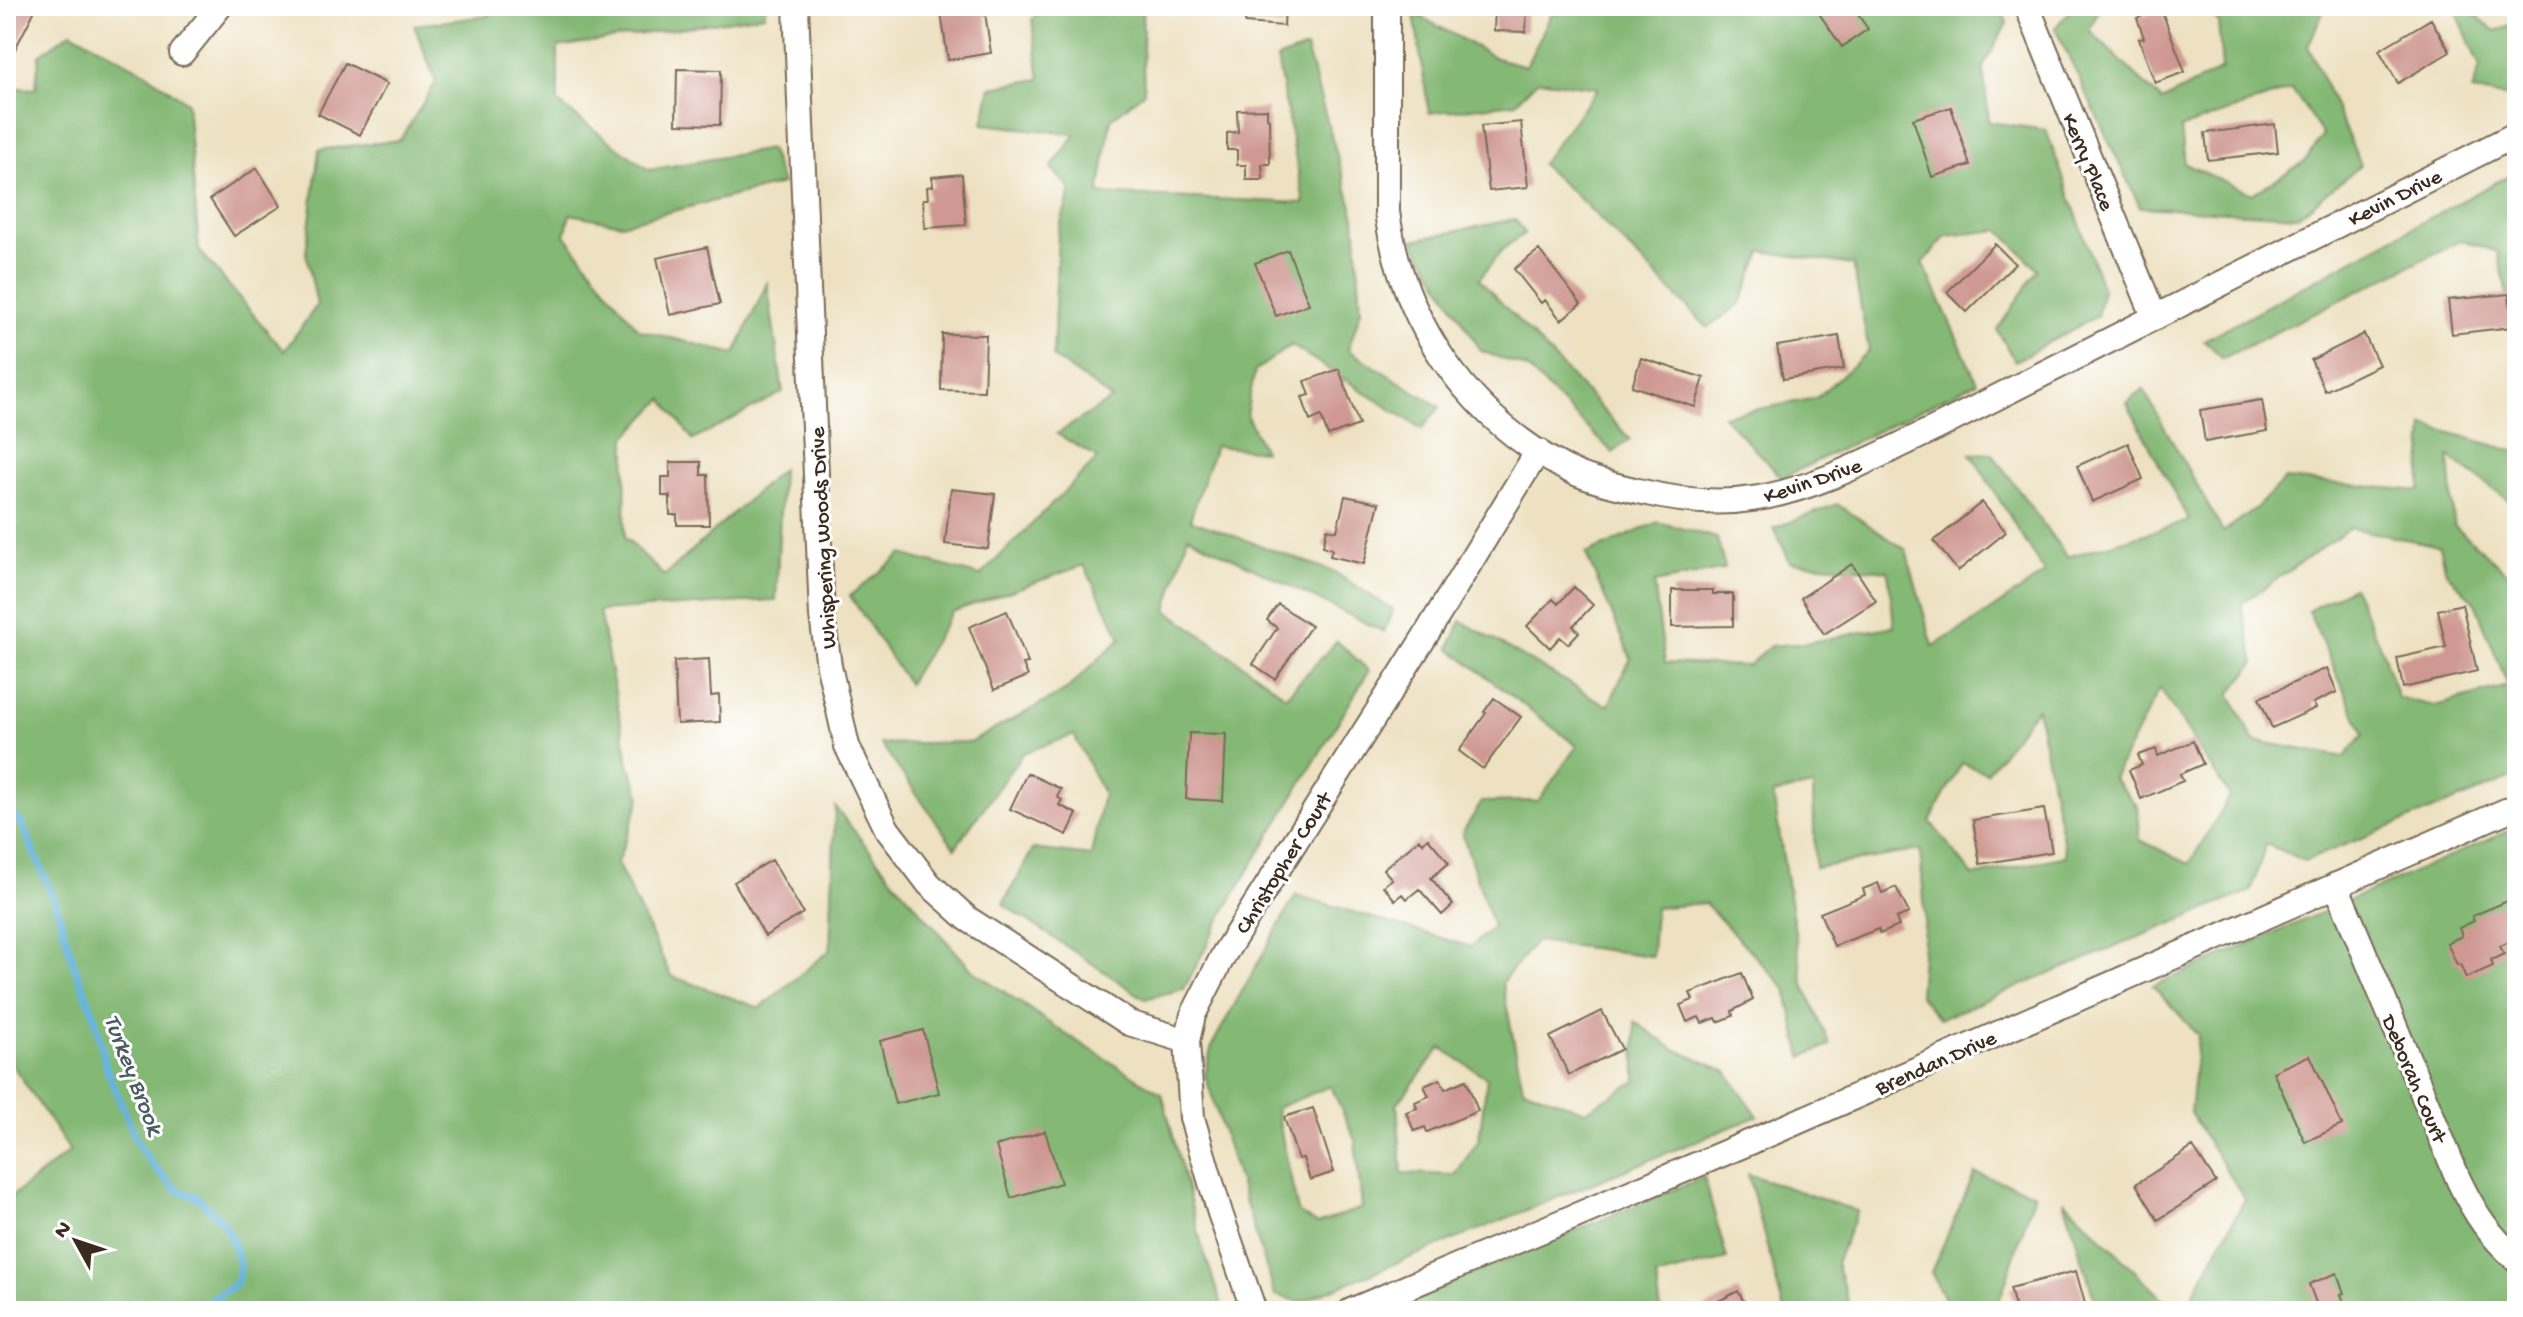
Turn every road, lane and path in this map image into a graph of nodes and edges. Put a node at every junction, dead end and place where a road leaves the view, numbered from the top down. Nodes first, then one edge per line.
1 (220, 6) edge
2 (796, 6) edge
3 (1387, 6) edge
4 (2027, 6) edge
5 (182, 53) dead end
6 (2517, 134) edge
7 (2154, 316) junction
8 (1538, 451) junction
9 (2517, 806) edge
10 (2336, 885) junction
11 (1187, 1041) junction
12 (2517, 1260) edge
13 (1254, 1311) edge
14 (1351, 1311) edge

1 - 5 street
2 - 11 street, Whispering Woods Drive
3 - 8 street, Kevin Drive
4 - 7 street, Kerry Place
6 - 7 street, Kevin Drive
7 - 8 street, Kevin Drive
8 - 11 street, Christopher Court
9 - 10 street, Brendan Drive
10 - 12 street, Deborah Court
10 - 14 street, Brendan Drive
11 - 13 street, Christopher Court

